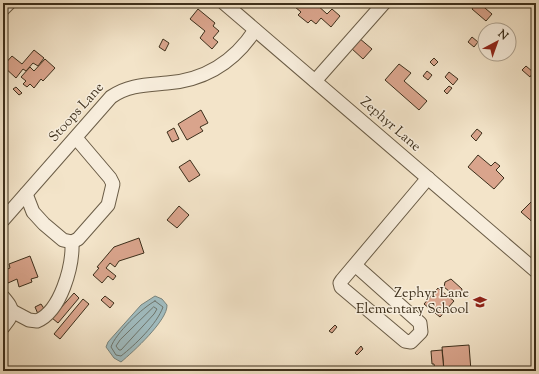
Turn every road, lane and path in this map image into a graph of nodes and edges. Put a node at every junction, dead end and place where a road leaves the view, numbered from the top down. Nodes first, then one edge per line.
1 (8, 3) edge
2 (224, 3) edge
3 (384, 3) edge
4 (3, 9) edge
5 (255, 30) junction
6 (315, 81) junction
7 (76, 138) junction
8 (428, 178) junction
9 (26, 194) junction
10 (3, 220) edge
11 (72, 242) junction
12 (355, 265) junction
13 (536, 271) edge
14 (3, 297) edge
15 (12, 311) junction
16 (3, 327) edge

1 - 4 street
2 - 5 street, Zephyr Lane
3 - 6 street
5 - 6 street, Zephyr Lane
5 - 7 street, Stoops Lane
6 - 8 street, Zephyr Lane
7 - 9 street, Stoops Lane
7 - 11 street
8 - 12 street
8 - 13 street, Zephyr Lane
9 - 10 street, Stoops Lane
9 - 11 street
11 - 15 street
12 - 12 street
14 - 15 street
15 - 16 street

